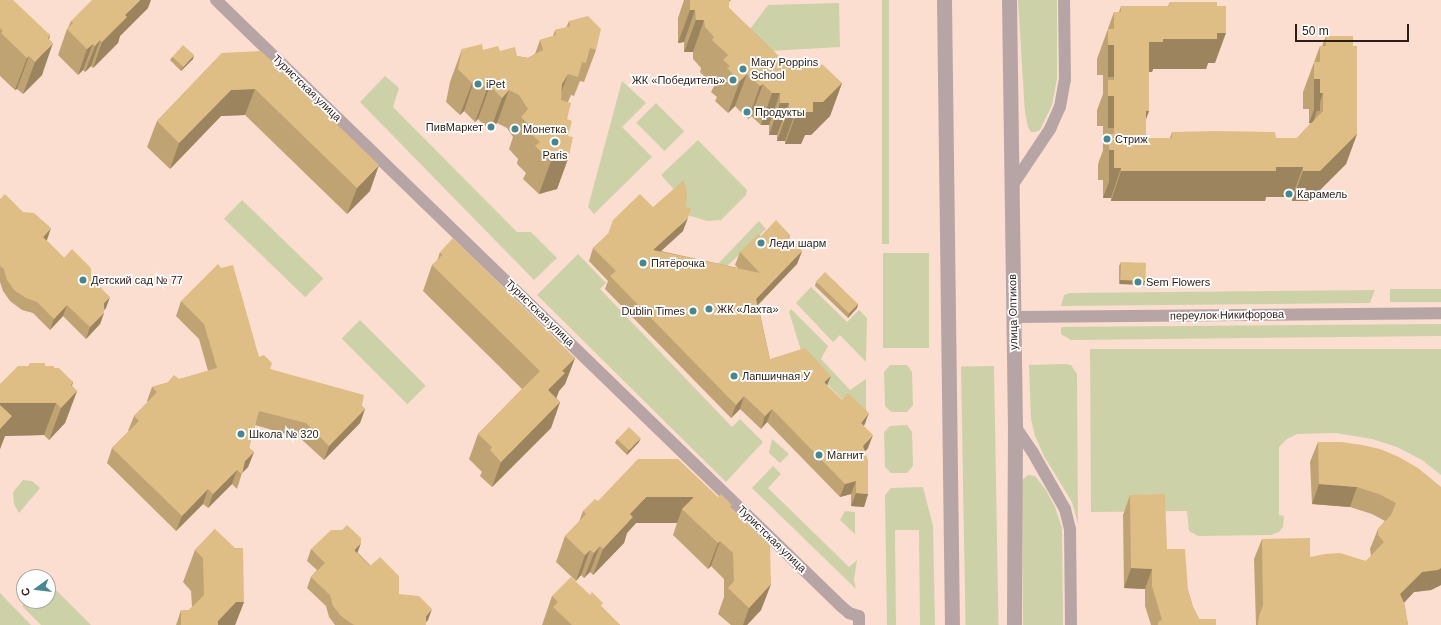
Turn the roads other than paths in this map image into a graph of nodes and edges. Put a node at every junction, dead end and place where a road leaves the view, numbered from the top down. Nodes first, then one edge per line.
1 (216, 0) edge
2 (944, 0) edge
3 (1009, 0) edge
4 (1064, 0) edge
5 (1012, 186) junction
6 (1441, 313) edge
7 (1013, 317) junction
8 (1015, 426) junction
9 (859, 625) edge
10 (952, 625) edge
11 (1014, 625) edge
12 (1071, 625) edge

1 - 9 street, Туристская улица
2 - 10 street
3 - 5 street, улица Оптиков
4 - 5 street
5 - 7 street, улица Оптиков
6 - 7 street, переулок Никифорова
7 - 8 street, улица Оптиков
8 - 11 street, улица Оптиков
8 - 12 street

